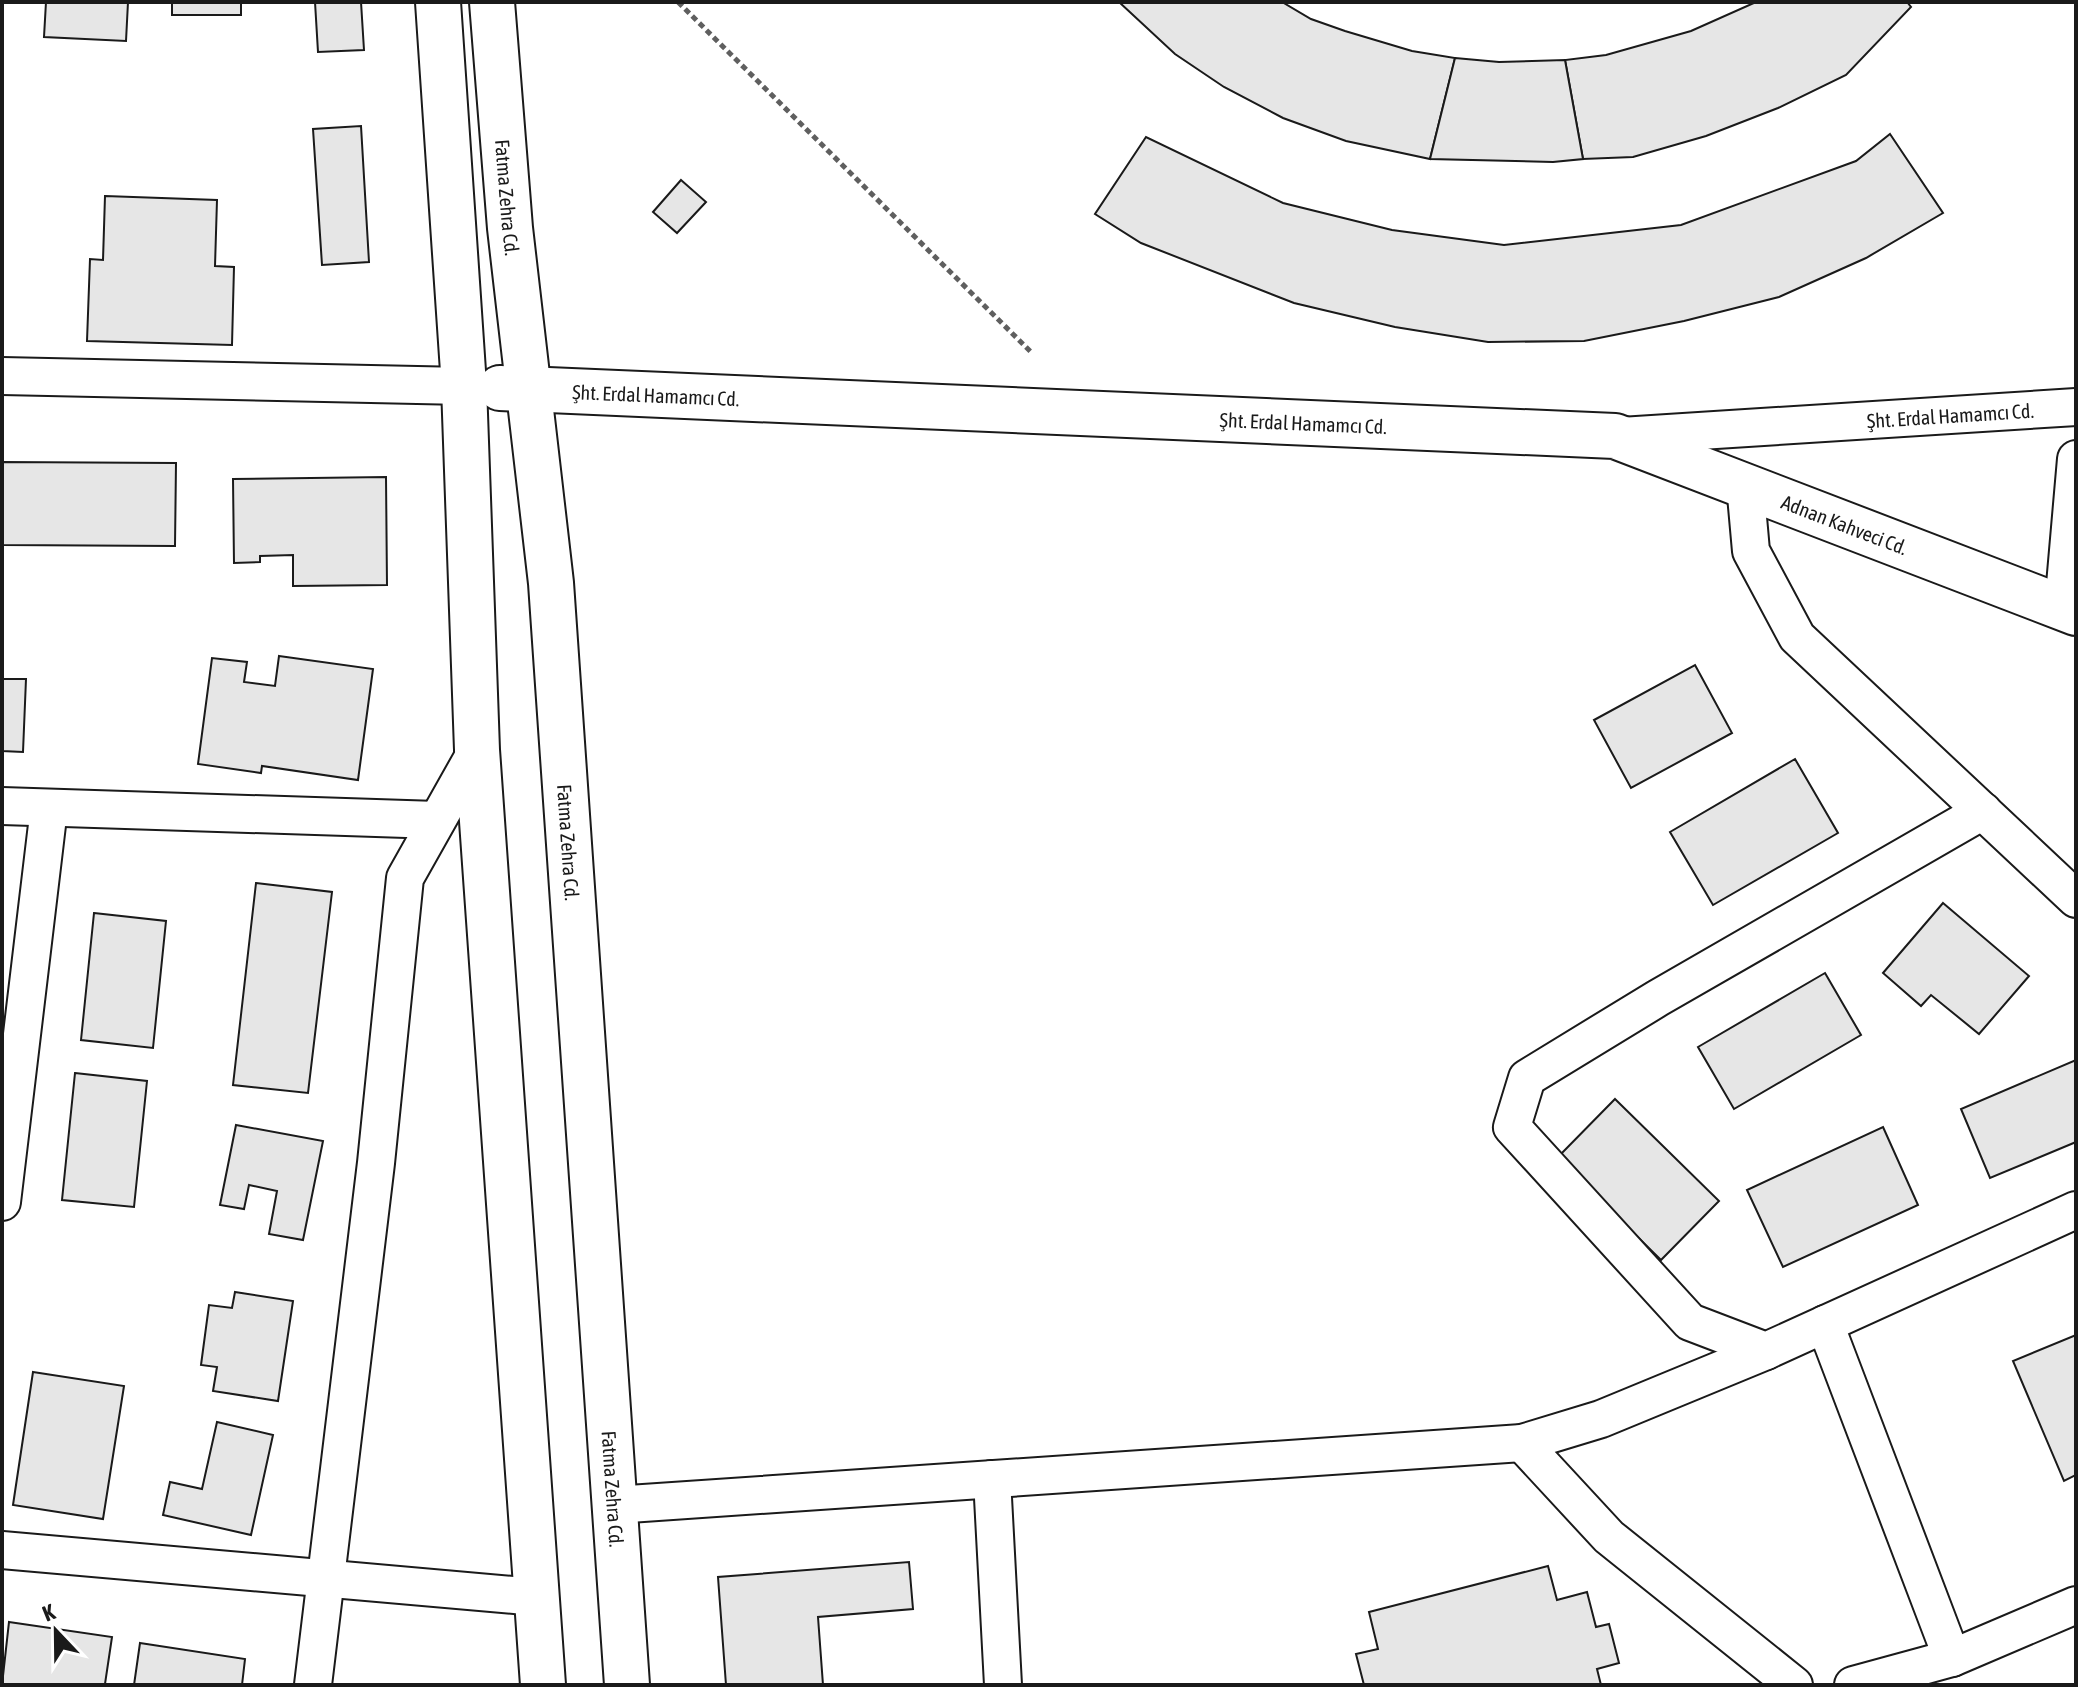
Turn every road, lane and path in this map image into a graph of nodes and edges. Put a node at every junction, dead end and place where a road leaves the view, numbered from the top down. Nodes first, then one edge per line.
1 (438, 2) edge
2 (492, 2) edge
3 (678, 2) edge
4 (1032, 353) dead end
5 (2, 376) edge
6 (464, 386) junction
7 (528, 388) junction
8 (2076, 407) edge
9 (1615, 436) junction
10 (2076, 459) edge
11 (1745, 484) junction
12 (2069, 610) edge
13 (477, 750) junction
14 (2, 806) edge
15 (49, 808) junction
16 (1983, 811) junction
17 (437, 820) junction
18 (2076, 899) edge
19 (2, 1202) edge
20 (2076, 1210) edge
21 (1825, 1324) junction
22 (1766, 1351) junction
23 (1522, 1443) junction
24 (992, 1479) junction
25 (614, 1505) junction
26 (2, 1550) edge
27 (326, 1581) junction
28 (536, 1597) junction
29 (2076, 1605) edge
30 (1952, 1658) junction
31 (313, 1685) edge
32 (543, 1685) edge
33 (627, 1685) edge
34 (1003, 1685) edge
35 (1794, 1685) edge
36 (1853, 1685) edge

1 - 6 main road
2 - 7 main road, Fatma Zehra Cd.
3 - 4 path
5 - 6 street
6 - 7 main road, Şht. Erdal Hamamcı Cd.
6 - 13 main road
7 - 9 main road, Şht. Erdal Hamamcı Cd.
7 - 25 main road, Fatma Zehra Cd.
8 - 9 street, Şht. Erdal Hamamcı Cd.
9 - 11 main road, Adnan Kahveci Cd.
10 - 12 street
11 - 12 main road, Adnan Kahveci Cd.
11 - 16 street
13 - 17 street
13 - 28 main road
14 - 15 street
15 - 17 street
15 - 19 street
16 - 18 street
16 - 22 street
17 - 27 street
20 - 21 street
21 - 22 street
21 - 30 street
22 - 23 street
23 - 24 street
23 - 35 street
24 - 25 street
24 - 34 street
25 - 33 main road, Fatma Zehra Cd.
26 - 27 street
27 - 28 street
27 - 31 street
28 - 32 main road
29 - 30 street
30 - 36 street

